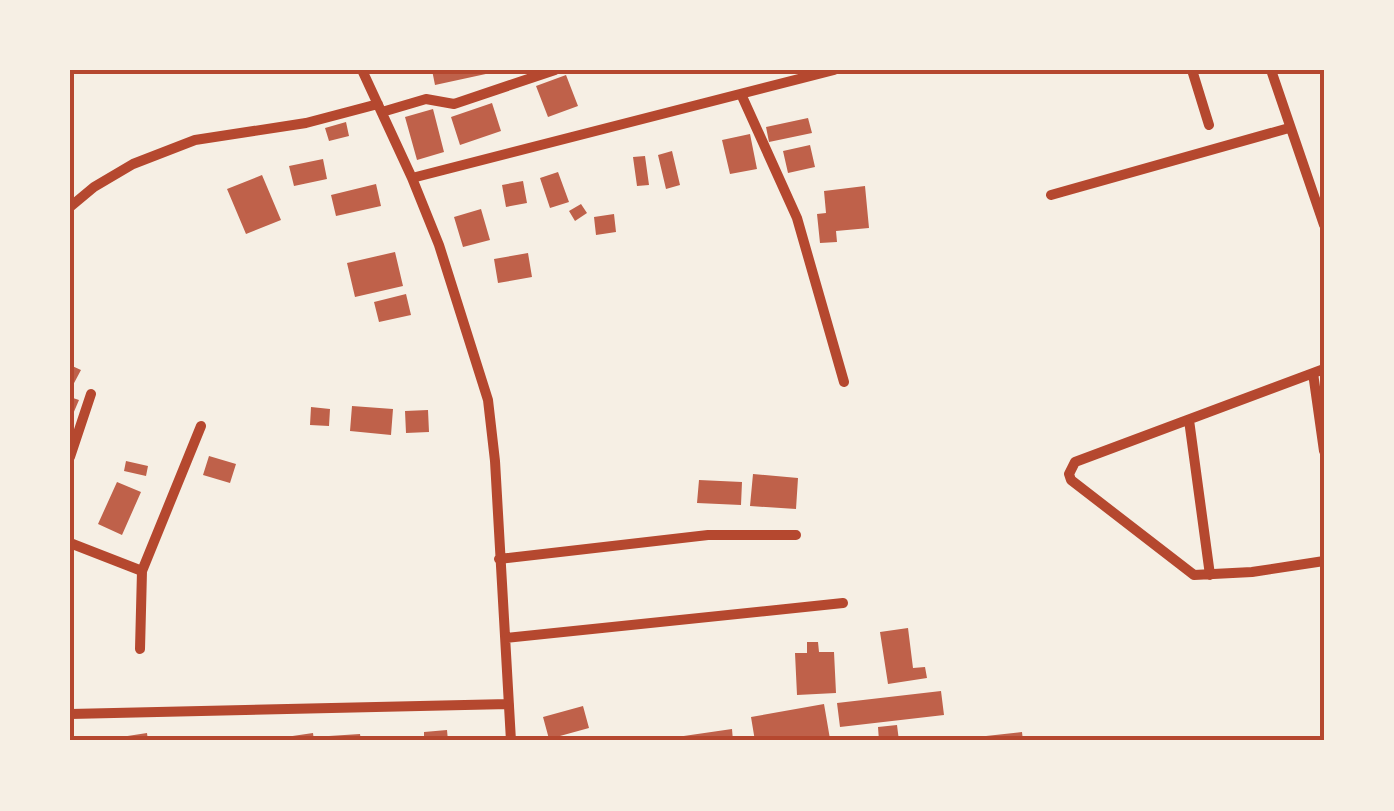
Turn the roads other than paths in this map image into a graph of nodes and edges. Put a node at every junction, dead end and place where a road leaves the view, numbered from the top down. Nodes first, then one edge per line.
1 (362, 70) edge
2 (554, 70) edge
3 (834, 70) edge
4 (1192, 70) edge
5 (1272, 70) edge
6 (741, 94) junction
7 (380, 108) junction
8 (1209, 125) dead end
9 (1289, 128) junction
10 (412, 178) junction
11 (1051, 195) dead end
12 (70, 207) edge
13 (1324, 225) edge
14 (1319, 371) edge
15 (844, 382) dead end
16 (92, 394) dead end
17 (1189, 420) junction
18 (201, 426) dead end
19 (1324, 450) edge
20 (70, 456) edge
21 (796, 535) dead end
22 (70, 543) edge
23 (499, 559) junction
24 (1324, 561) edge
25 (142, 571) junction
26 (1210, 576) junction
27 (843, 603) dead end
28 (506, 638) junction
29 (140, 649) dead end
30 (509, 704) junction
31 (70, 714) edge
32 (511, 741) edge

1 - 7 street
2 - 7 street
3 - 6 street
4 - 8 street
5 - 9 street
6 - 10 street
6 - 15 street
7 - 10 street
7 - 12 street
9 - 11 street
9 - 13 street
10 - 23 street
14 - 17 street
14 - 19 street
16 - 20 street
17 - 26 street
17 - 26 street
18 - 25 street
21 - 23 street
22 - 25 street
23 - 28 street
24 - 26 street
25 - 29 street
27 - 28 street
28 - 30 street
30 - 31 street
30 - 32 street

